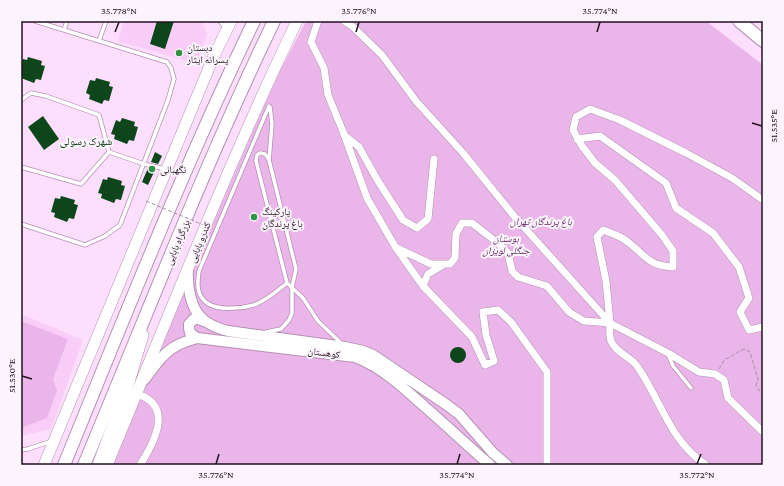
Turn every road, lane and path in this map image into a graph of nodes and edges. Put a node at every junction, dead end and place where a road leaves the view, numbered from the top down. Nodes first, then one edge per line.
1 (35, 21) edge
2 (67, 21) edge
3 (106, 21) edge
4 (220, 21) edge
5 (254, 21) edge
6 (274, 21) edge
7 (297, 21) edge
8 (318, 21) edge
9 (344, 21) edge
10 (738, 21) edge
11 (229, 26) edge
12 (64, 30) junction
13 (99, 41) junction
14 (763, 41) edge
15 (21, 100) edge
16 (344, 134) junction
17 (578, 139) junction
18 (109, 152) junction
19 (434, 159) dead end
20 (269, 160) junction
21 (144, 164) junction
22 (21, 167) edge
23 (166, 170) junction
24 (763, 200) edge
25 (146, 201) dead end
26 (21, 224) edge
27 (213, 230) dead end
28 (396, 248) junction
29 (443, 265) junction
30 (188, 267) junction
31 (287, 283) junction
32 (423, 286) junction
33 (292, 287) junction
34 (152, 301) junction
35 (204, 320) junction
36 (610, 322) junction
37 (763, 327) edge
38 (249, 334) junction
39 (197, 338) junction
40 (345, 347) junction
41 (668, 353) junction
42 (715, 374) junction
43 (691, 388) dead end
44 (138, 390) junction
45 (763, 395) edge
46 (459, 414) junction
47 (449, 428) junction
48 (763, 432) edge
49 (55, 440) junction
50 (21, 450) edge
51 (44, 465) edge
52 (64, 465) edge
53 (84, 465) edge
54 (98, 465) edge
55 (106, 465) edge
56 (140, 465) edge
57 (490, 465) edge
58 (507, 465) edge
59 (548, 465) edge
60 (706, 465) edge

1 - 12 lane
2 - 12 lane
3 - 13 lane
4 - 11 lane
5 - 52 highway, بزرگراه بابایی
6 - 34 highway, بزرگراه بابایی
7 - 30 main road, کندرو بابایی
8 - 16 street
9 - 36 street
10 - 14 highway
11 - 23 main road
12 - 13 lane
13 - 21 lane
15 - 18 lane
16 - 19 street
16 - 28 street
17 - 24 street
17 - 36 street
17 - 37 street
18 - 21 lane
18 - 22 lane
20 - 31 lane
20 - 31 lane
20 - 33 lane
21 - 23 lane
21 - 26 lane
23 - 49 main road
25 - 27 path, bridge
28 - 29 street
28 - 32 street
29 - 32 street
29 - 36 street
30 - 35 main road
30 - 44 main road, کندرو بابایی
31 - 33 lane
32 - 59 street
33 - 38 lane
33 - 40 lane
34 - 53 highway, بزرگراه بابایی
34 - 54 main road
35 - 38 main road, کوهستان
35 - 39 main road
36 - 41 street
36 - 60 street
38 - 40 main road, کوهستان
39 - 44 main road, کوهستان
39 - 47 main road, کوهستان
40 - 46 main road, کوهستان
41 - 42 street
41 - 43 lane
42 - 45 path
42 - 48 street
44 - 55 main road, کندرو بابایی
44 - 56 street
46 - 47 main road
46 - 58 main road, کوهستان
47 - 57 main road, کوهستان
49 - 50 lane
49 - 51 main road

